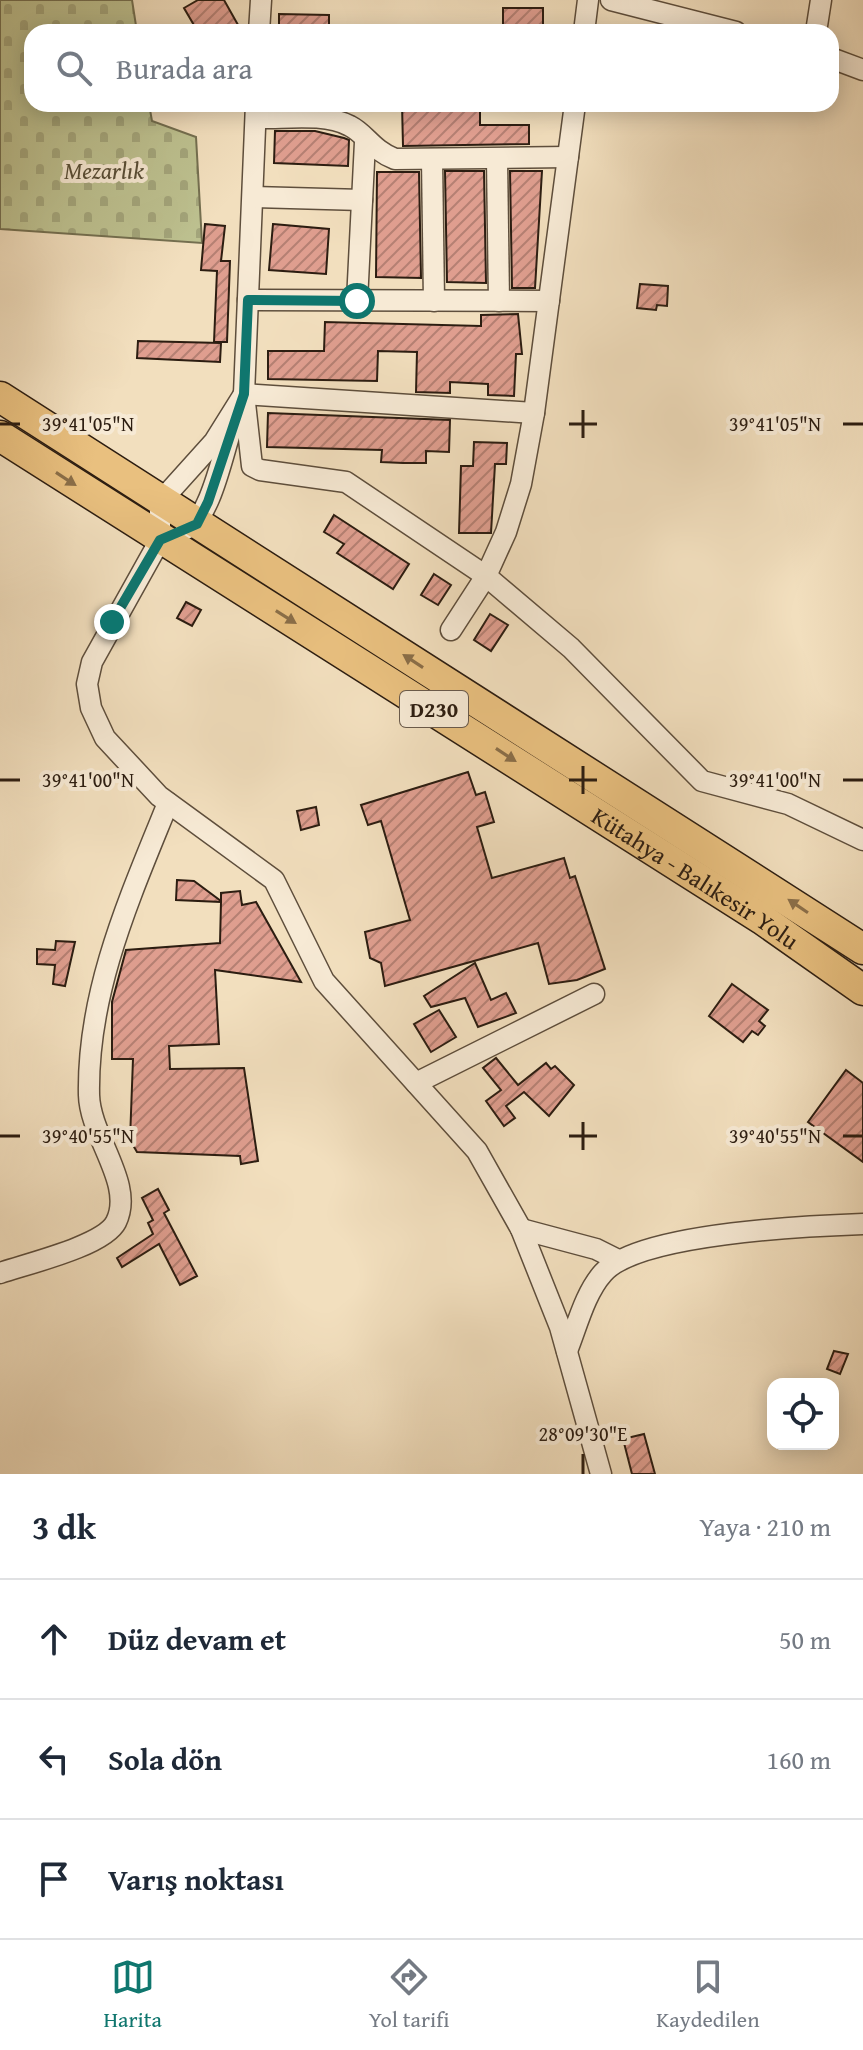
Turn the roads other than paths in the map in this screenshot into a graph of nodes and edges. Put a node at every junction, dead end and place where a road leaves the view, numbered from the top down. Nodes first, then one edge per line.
1 (261, 0) edge
2 (588, 0) edge
3 (611, 0) edge
4 (821, 0) edge
5 (260, 24) edge
6 (585, 24) edge
7 (705, 24) edge
8 (817, 24) edge
9 (839, 61) edge
10 (863, 70) edge
11 (256, 112) edge
12 (265, 112) edge
13 (574, 112) edge
14 (365, 142) junction
15 (568, 157) junction
16 (432, 159) junction
17 (497, 159) junction
18 (253, 197) junction
19 (362, 200) junction
20 (248, 300) junction
21 (357, 301) junction
22 (434, 301) junction
23 (499, 301) junction
24 (549, 301) junction
25 (244, 394) junction
26 (0, 397) edge
27 (534, 413) junction
28 (0, 436) edge
29 (160, 502) junction
30 (197, 524) junction
31 (160, 540) junction
32 (486, 576) junction
33 (451, 630) dead end
34 (168, 803) junction
35 (863, 840) edge
36 (863, 949) edge
37 (863, 990) edge
38 (594, 994) dead end
39 (416, 1083) junction
40 (863, 1224) edge
41 (521, 1229) junction
42 (618, 1260) junction
43 (0, 1273) edge
44 (567, 1351) junction
45 (601, 1474) edge

1 - 5 street
2 - 6 street
3 - 7 street
4 - 8 street
9 - 10 street
11 - 18 street
12 - 14 street
13 - 15 street
14 - 16 street
14 - 19 street
15 - 17 street
15 - 24 street
16 - 17 street
16 - 22 street
17 - 23 street
18 - 19 street
18 - 20 street
19 - 21 street
20 - 21 street
20 - 25 street
21 - 22 street
22 - 23 street
23 - 24 street
24 - 27 street
25 - 27 street
25 - 29 street
25 - 30 street
25 - 32 street
26 - 29 highway, Kütahya - Balıkesir Yolu / D230
27 - 32 street
28 -> 31 highway, Kütahya - Balıkesir Yolu / D230
29 - 30 highway, Kütahya - Balıkesir Yolu / D230
29 - 31 street
30 - 31 street
36 -> 30 highway, Kütahya - Balıkesir Yolu / D230
31 - 34 street
31 -> 37 highway, Kütahya - Balıkesir Yolu / D230
32 - 33 street
32 - 35 street
34 - 39 street
34 - 43 street
38 - 39 street
39 - 41 street
40 - 42 street
41 - 42 street
41 - 44 street
42 - 44 street
44 - 45 street

